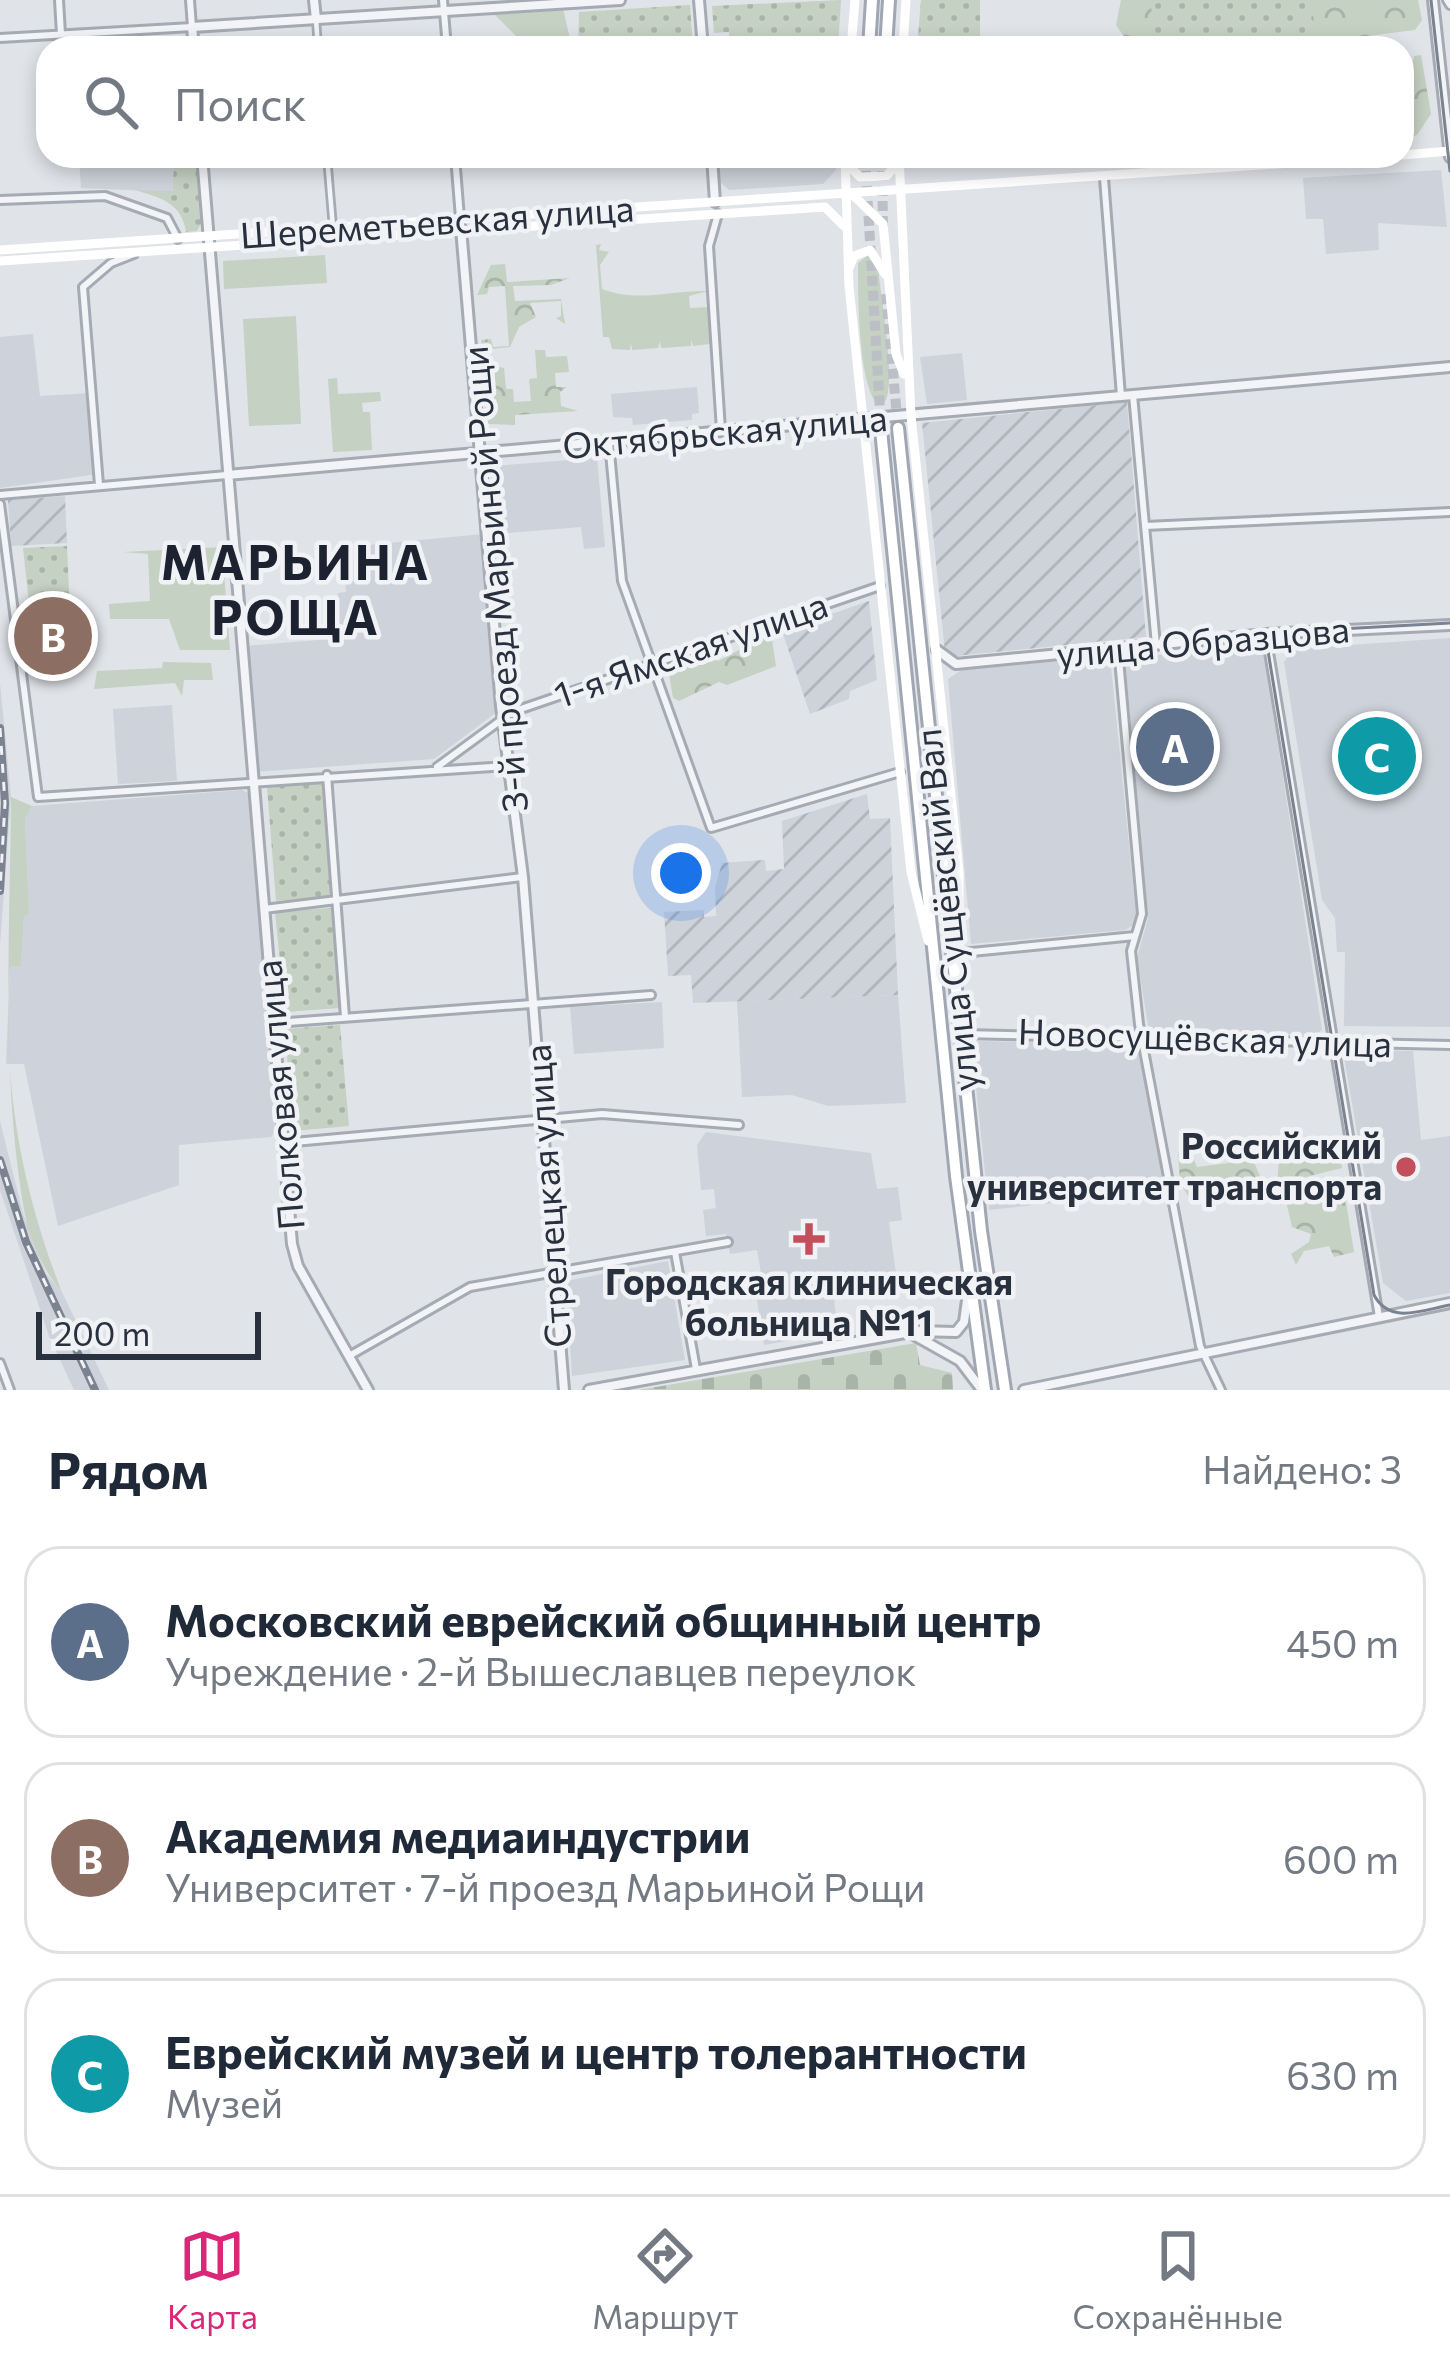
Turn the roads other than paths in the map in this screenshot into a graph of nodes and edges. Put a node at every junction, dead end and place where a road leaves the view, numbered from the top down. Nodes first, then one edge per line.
1 (59, 0) edge
2 (190, 0) edge
3 (314, 0) edge
4 (620, 0) edge
5 (700, 0) edge
6 (855, 0) edge
7 (872, 0) edge
8 (889, 0) edge
9 (906, 0) edge
10 (1433, 0) edge
11 (569, 2) edge
12 (444, 5) edge
13 (316, 19) junction
14 (192, 27) junction
15 (61, 34) junction
16 (193, 36) edge
17 (317, 36) edge
18 (446, 36) edge
19 (702, 36) edge
20 (852, 36) edge
21 (870, 36) edge
22 (887, 36) edge
23 (904, 36) edge
24 (0, 38) edge
25 (1450, 154) edge
26 (1414, 155) edge
27 (203, 168) edge
28 (328, 168) edge
29 (456, 168) edge
30 (713, 168) edge
31 (846, 168) edge
32 (851, 168) edge
33 (895, 168) edge
34 (899, 168) edge
35 (1238, 168) edge
36 (1104, 178) junction
37 (900, 194) junction
38 (848, 196) junction
39 (0, 200) edge
40 (717, 209) junction
41 (461, 226) junction
42 (844, 226) junction
43 (333, 229) junction
44 (178, 239) junction
45 (207, 242) junction
46 (0, 250) edge
47 (138, 253) junction
48 (23, 254) junction
49 (0, 261) edge
50 (849, 286) junction
51 (890, 290) junction
52 (1450, 367) edge
53 (909, 384) junction
54 (1133, 395) junction
55 (1121, 396) junction
56 (911, 416) junction
57 (861, 419) junction
58 (898, 428) tunnel mouth
59 (881, 430) tunnel mouth
60 (721, 433) junction
61 (609, 442) junction
62 (482, 454) junction
63 (227, 475) junction
64 (99, 484) junction
65 (0, 495) edge
66 (0, 504) edge
67 (1450, 512) edge
68 (1145, 526) junction
69 (880, 586) junction
70 (1450, 625) edge
71 (1266, 634) junction
72 (1156, 645) junction
73 (936, 648) junction
74 (1118, 648) junction
75 (652, 664) junction
76 (956, 664) junction
77 (940, 684) junction
78 (504, 717) junction
79 (511, 766) junction
80 (431, 769) junction
81 (900, 772) junction
82 (327, 775) junction
83 (253, 782) junction
84 (523, 877) junction
85 (335, 900) junction
86 (264, 909) junction
87 (1136, 936) junction
88 (961, 952) junction
89 (934, 964) junction
90 (651, 995) dead end
91 (958, 1000) junction
92 (532, 1002) junction
93 (345, 1017) junction
94 (274, 1023) junction
95 (961, 1034) junction
96 (1144, 1036) junction
97 (1333, 1041) junction
98 (1450, 1045) edge
99 (541, 1119) junction
100 (739, 1125) dead end
101 (283, 1143) junction
102 (728, 1242) dead end
103 (676, 1252) junction
104 (553, 1275) junction
105 (969, 1285) junction
106 (1450, 1303) edge
107 (1379, 1317) junction
108 (910, 1333) junction
109 (1203, 1354) junction
110 (349, 1357) junction
111 (0, 1363) edge
112 (696, 1369) junction
113 (10, 1390) edge
114 (368, 1390) edge
115 (564, 1390) edge
116 (589, 1390) edge
117 (984, 1390) edge
118 (1005, 1390) edge
119 (1024, 1390) edge
120 (1221, 1390) edge

1 - 15 street
2 - 14 street
3 - 13 street
4 - 11 street
5 - 19 street
6 - 20 main road
7 - 21 main road
8 - 22 main road
9 - 23 main road
10 - 25 street
11 - 12 street
12 - 13 street
12 - 18 street
13 - 14 street
13 - 17 street
14 - 15 street
14 - 16 street
15 - 24 street
25 - 26 main road, Шереметьевская улица
27 - 45 street, Полковая улица
28 - 43 street
29 - 41 street, 3-й проезд Марьиной Рощи
30 - 40 street
31 - 38 main road
32 - 33 main road
34 - 37 main road
35 - 36 main road, Шереметьевская улица
36 - 37 main road, Шереметьевская улица
36 - 55 street
37 - 38 main road, Шереметьевская улица
37 - 53 main road
38 - 40 main road, Шереметьевская улица
38 - 42 main road
38 - 51 main road
39 - 44 street
40 - 41 main road, Шереметьевская улица
40 - 42 main road, Шереметьевская улица
40 - 60 street
41 - 43 main road, Шереметьевская улица
41 - 45 main road, Шереметьевская улица
41 - 62 street, 3-й проезд Марьиной Рощи
42 - 50 main road
43 - 45 main road, Шереметьевская улица
44 - 45 main road, Шереметьевская улица
44 - 48 main road, Шереметьевская улица
45 - 47 main road, Шереметьевская улица
45 - 63 street, Полковая улица
46 - 48 main road, Шереметьевская улица
47 - 48 main road, Шереметьевская улица
47 - 64 street
48 - 49 main road, Шереметьевская улица
50 - 51 main road
50 - 57 main road
51 - 53 main road
52 - 54 street, Октябрьская улица
53 - 56 main road
54 - 55 street, Октябрьская улица
54 - 68 street
55 - 56 street, Октябрьская улица
56 - 57 street, Октябрьская улица
56 - 73 main road
57 - 60 street, Октябрьская улица
57 - 69 main road
58 - 91 main road, улица Сущёвский Вал
59 - 89 main road, улица Сущёвский Вал
60 - 61 street, Октябрьская улица
61 - 62 street, Октябрьская улица
61 - 75 street
62 - 63 street, Октябрьская улица
62 - 78 street, 3-й проезд Марьиной Рощи
63 - 64 street, Октябрьская улица
63 - 83 street, Полковая улица
64 - 65 street, Октябрьская улица
66 - 83 street
67 - 68 street
68 - 72 street
69 - 75 street, 1-я Ямская улица
69 - 81 main road
70 - 71 street, улица Образцова
71 - 72 street, улица Образцова
71 - 97 street
72 - 74 street, улица Образцова
73 - 76 street
73 - 77 main road
74 - 76 street, улица Образцова
74 - 87 street
75 - 78 street, 1-я Ямская улица
75 - 81 street
76 - 77 street
77 - 88 main road
78 - 79 street, 3-й проезд Марьиной Рощи
78 - 80 street
79 - 80 street
79 - 84 street, 3-й проезд Марьиной Рощи
80 - 82 street
81 - 89 main road
82 - 83 street
82 - 85 street
83 - 86 street, Полковая улица
84 - 85 street
84 - 92 street, 3-й проезд Марьиной Рощи
85 - 86 street
85 - 93 street
86 - 94 street, Полковая улица
87 - 88 street
87 - 96 street
88 - 91 main road
89 - 105 main road, улица Сущёвский Вал
90 - 92 street
91 - 95 main road, улица Сущёвский Вал
92 - 93 street
92 - 99 street, Стрелецкая улица
93 - 94 street
94 - 101 street, Полковая улица
95 - 96 street, Новосущёвская улица
95 - 118 main road, улица Сущёвский Вал
96 - 97 street, Новосущёвская улица
96 - 109 street
97 - 98 street, Новосущёвская улица
97 - 107 street
99 - 100 street
99 - 101 street
99 - 104 street, Стрелецкая улица
101 - 110 street, Полковая улица
102 - 103 street
103 - 104 street
103 - 112 street
104 - 110 street
104 - 115 street, Стрелецкая улица
105 - 108 street
105 - 117 main road, улица Сущёвский Вал
106 - 107 street
107 - 109 street
108 - 112 street
108 - 117 street
109 - 119 street
109 - 120 street
110 - 114 street, Полковая улица
111 - 113 street
112 - 116 street

